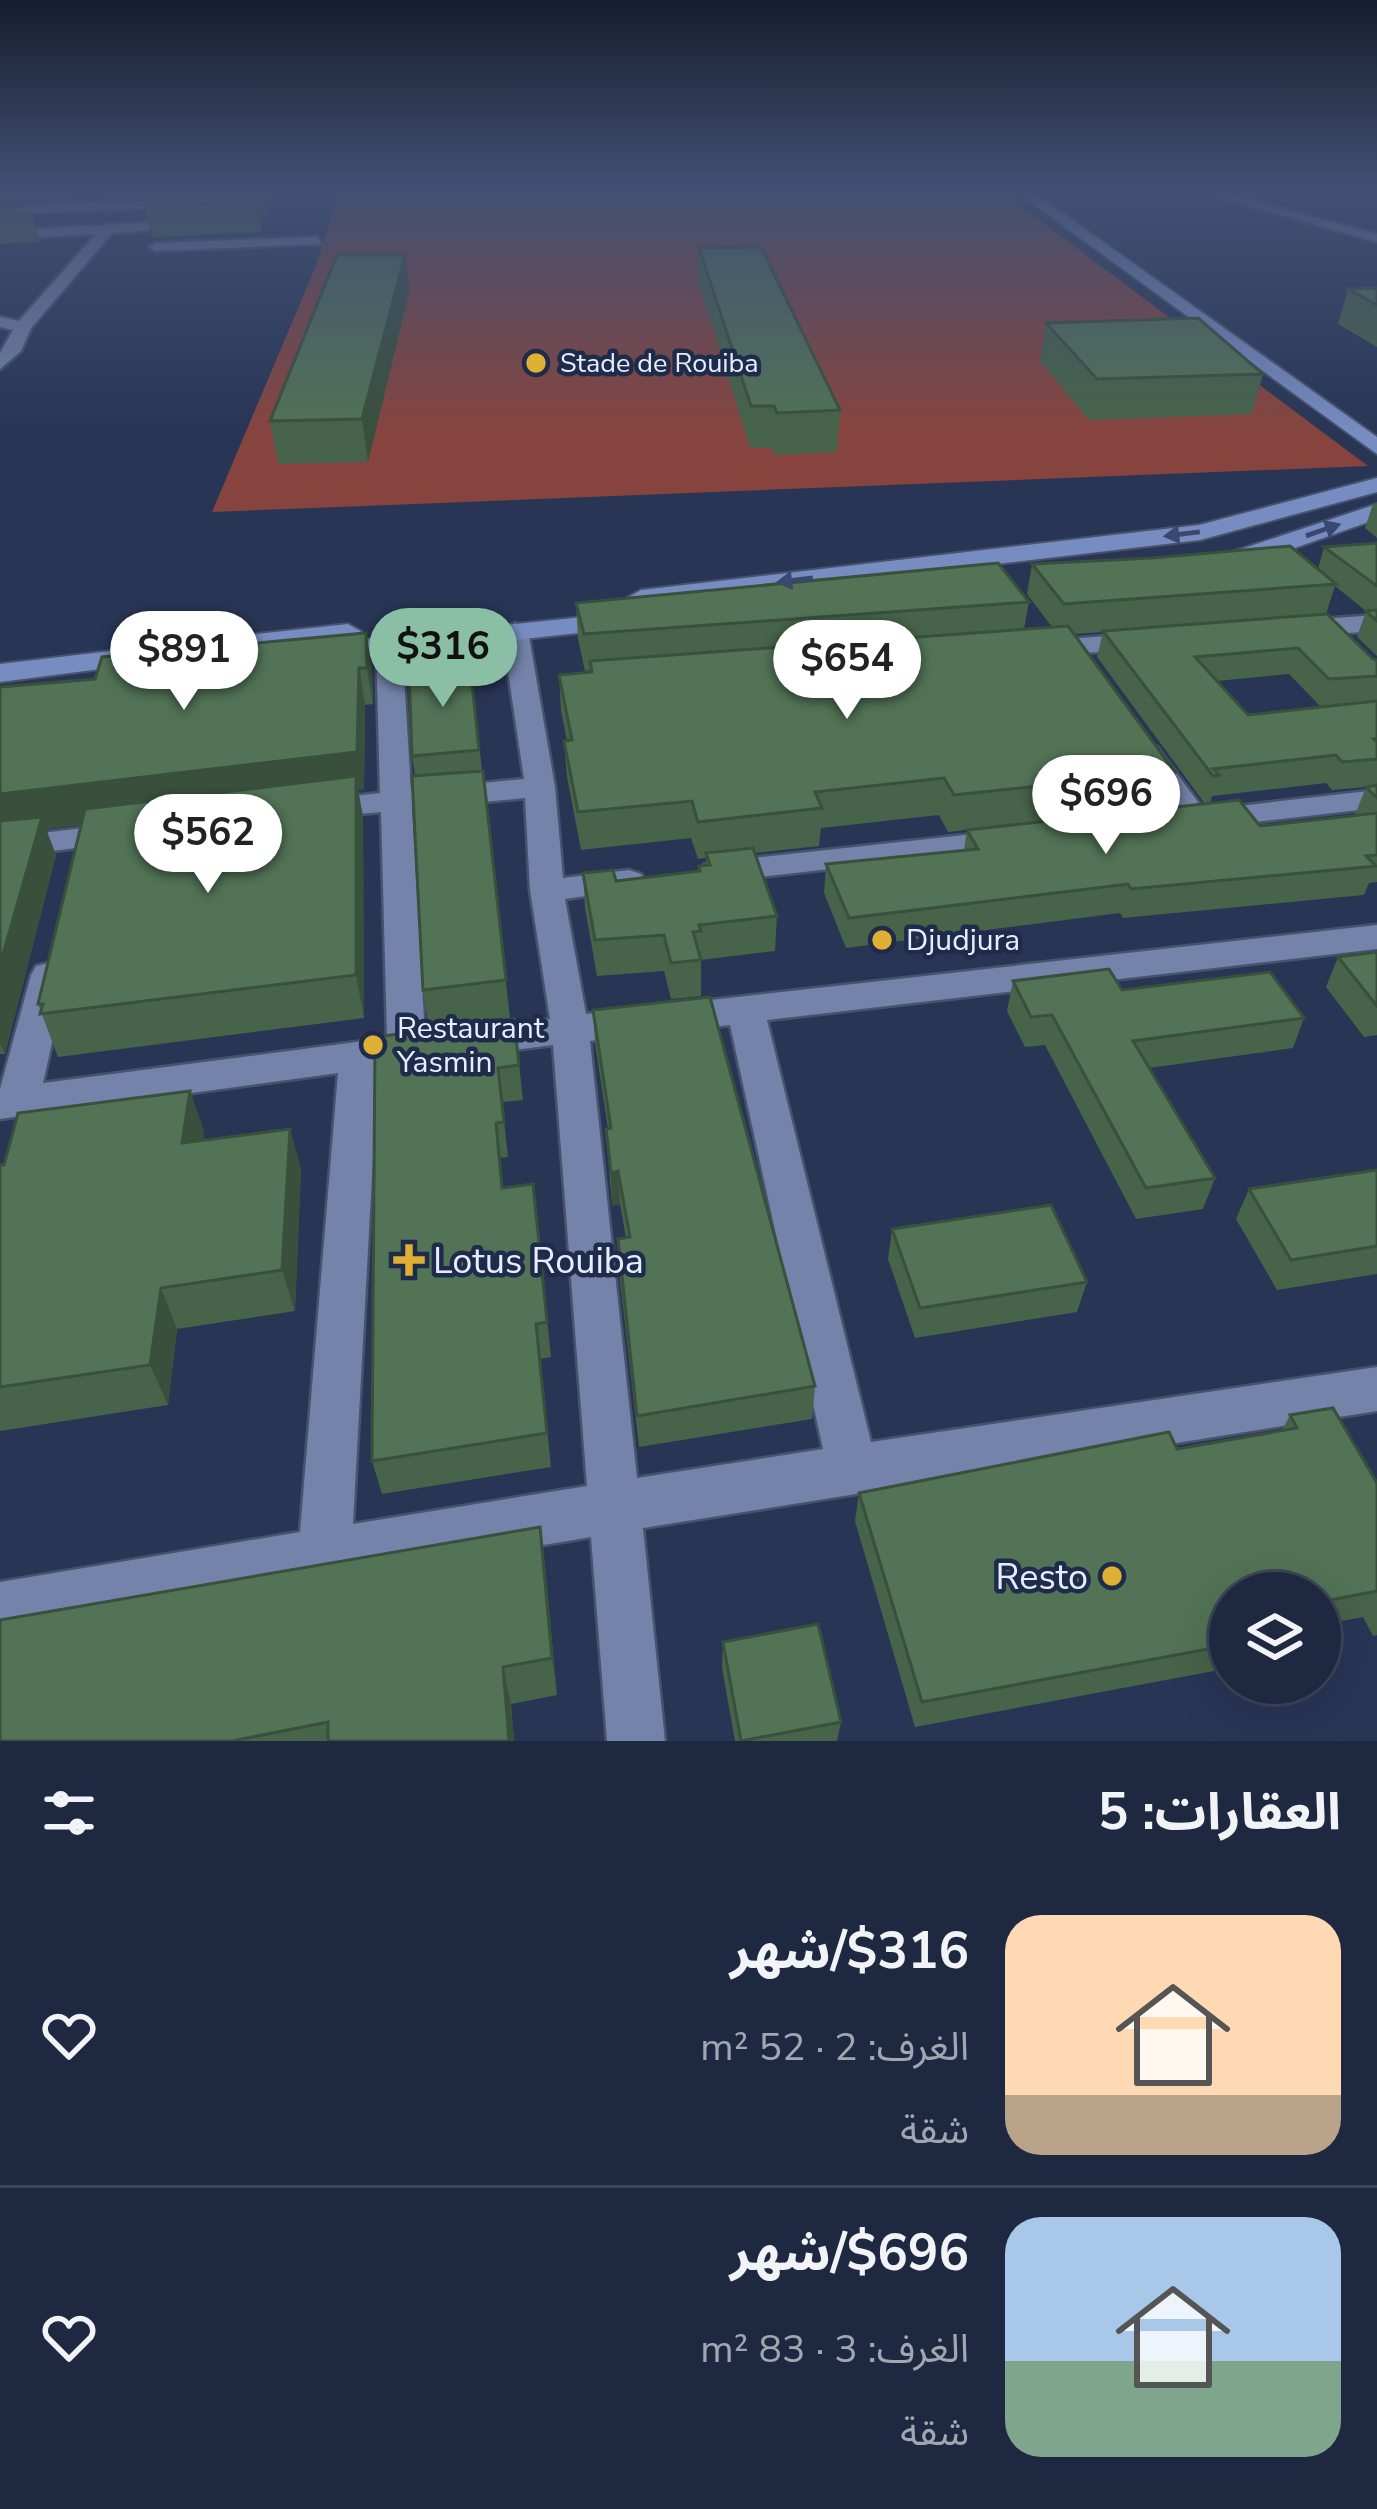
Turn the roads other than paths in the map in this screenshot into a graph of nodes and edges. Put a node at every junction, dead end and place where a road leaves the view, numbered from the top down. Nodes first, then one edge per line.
1 (70, 273) edge
2 (1138, 273) edge
3 (0, 322) edge
4 (23, 327) junction
5 (0, 364) edge
6 (1377, 446) edge
7 (1377, 485) edge
8 (1377, 512) edge
9 (1213, 563) edge
10 (933, 592) edge
11 (1324, 594) edge
12 (1026, 617) edge
13 (511, 622) junction
14 (1368, 623) edge
15 (1326, 627) junction
16 (1256, 632) edge
17 (1163, 639) edge
18 (389, 644) junction
19 (1354, 655) edge
20 (176, 662) junction
21 (0, 673) edge
22 (0, 694) edge
23 (1126, 724) edge
24 (540, 788) junction
25 (397, 799) junction
26 (1377, 799) edge
27 (286, 813) edge
28 (1195, 820) junction
29 (1149, 825) edge
30 (151, 830) edge
31 (1033, 838) edge
32 (81, 839) junction
33 (0, 848) edge
34 (72, 879) edge
35 (547, 890) junction
36 (1377, 938) edge
37 (57, 944) edge
38 (746, 1008) junction
39 (570, 1028) junction
40 (407, 1050) junction
41 (359, 1056) junction
42 (10, 1103) edge
43 (1377, 1389) edge
44 (852, 1467) junction
45 (612, 1510) junction
46 (325, 1554) junction
47 (0, 1609) edge
48 (636, 1741) edge

1 - 4 street
2 - 6 street
3 - 4 street
4 - 5 street
7 -> 13 street
9 -> 8 street
10 - 13 street
11 - 14 street
12 - 17 street
13 - 18 street
13 - 20 street
13 - 24 street
14 - 15 street
15 - 16 street
15 - 19 street
18 - 20 street
18 - 25 street
20 - 21 street
20 - 22 street
23 - 28 street
24 - 25 street
24 - 35 street
25 - 27 street
25 - 40 street
26 - 28 street
28 - 29 street
30 - 32 street
31 - 35 street
32 - 33 street
32 - 34 street
35 - 39 street
36 - 38 street
37 - 42 street
38 - 39 street
38 - 44 street
39 - 40 street
39 - 45 street
40 - 41 street
41 - 42 street
41 - 46 street
43 - 44 street
44 - 45 street
45 - 46 street
45 - 48 street
46 - 47 street

